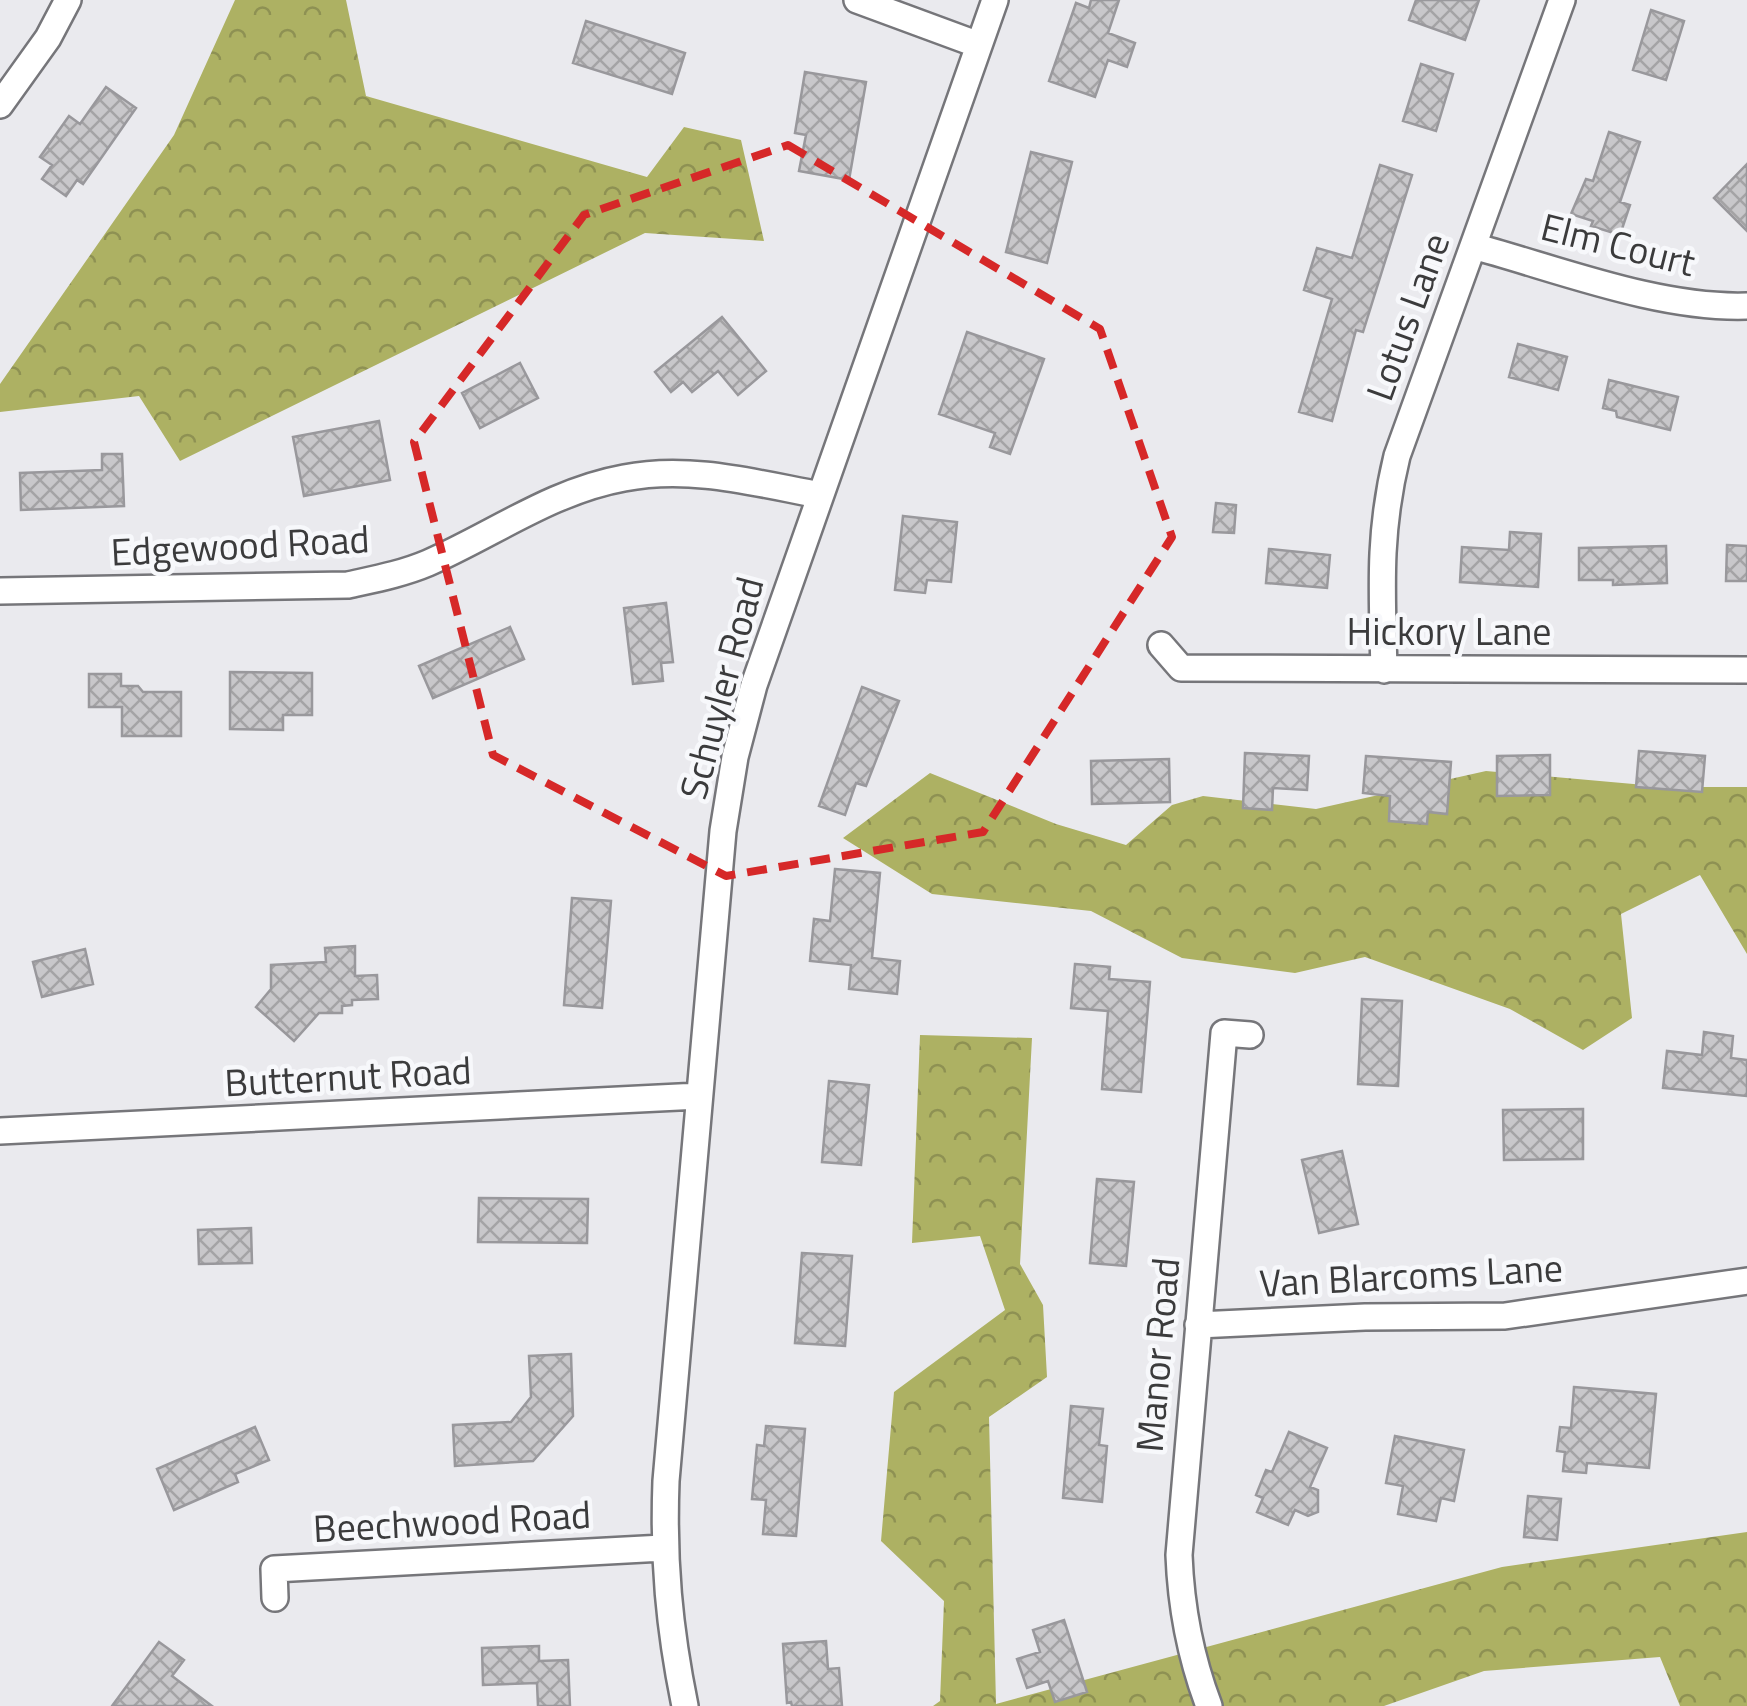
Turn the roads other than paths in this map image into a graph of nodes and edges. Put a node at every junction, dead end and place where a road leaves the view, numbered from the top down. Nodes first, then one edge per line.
1 (68, 0) edge
2 (857, 0) edge
3 (995, 0) edge
4 (1562, 0) edge
5 (979, 45) junction
6 (0, 104) edge
7 (1473, 246) junction
8 (1747, 306) edge
9 (820, 494) junction
10 (0, 591) edge
11 (1161, 645) dead end
12 (1384, 670) junction
13 (1747, 670) edge
14 (1250, 1035) dead end
15 (699, 1096) junction
16 (0, 1131) edge
17 (1747, 1280) edge
18 (1198, 1325) junction
19 (663, 1548) junction
20 (275, 1598) dead end
21 (684, 1706) edge
22 (1209, 1706) edge

1 - 6 street
2 - 5 street
3 - 5 street, Schuyler Road
4 - 7 street, Lotus Lane
5 - 9 street, Schuyler Road
7 - 8 street, Elm Court
7 - 12 street, Lotus Lane
9 - 10 street, Edgewood Road
9 - 15 street, Schuyler Road
11 - 12 street, Hickory Lane
12 - 13 street, Hickory Lane
14 - 18 street, Manor Road
15 - 16 street, Butternut Road
15 - 19 street, Schuyler Road
17 - 18 street, Van Blarcoms Lane
18 - 22 street, Manor Road
19 - 20 street, Beechwood Road
19 - 21 street, Schuyler Road

